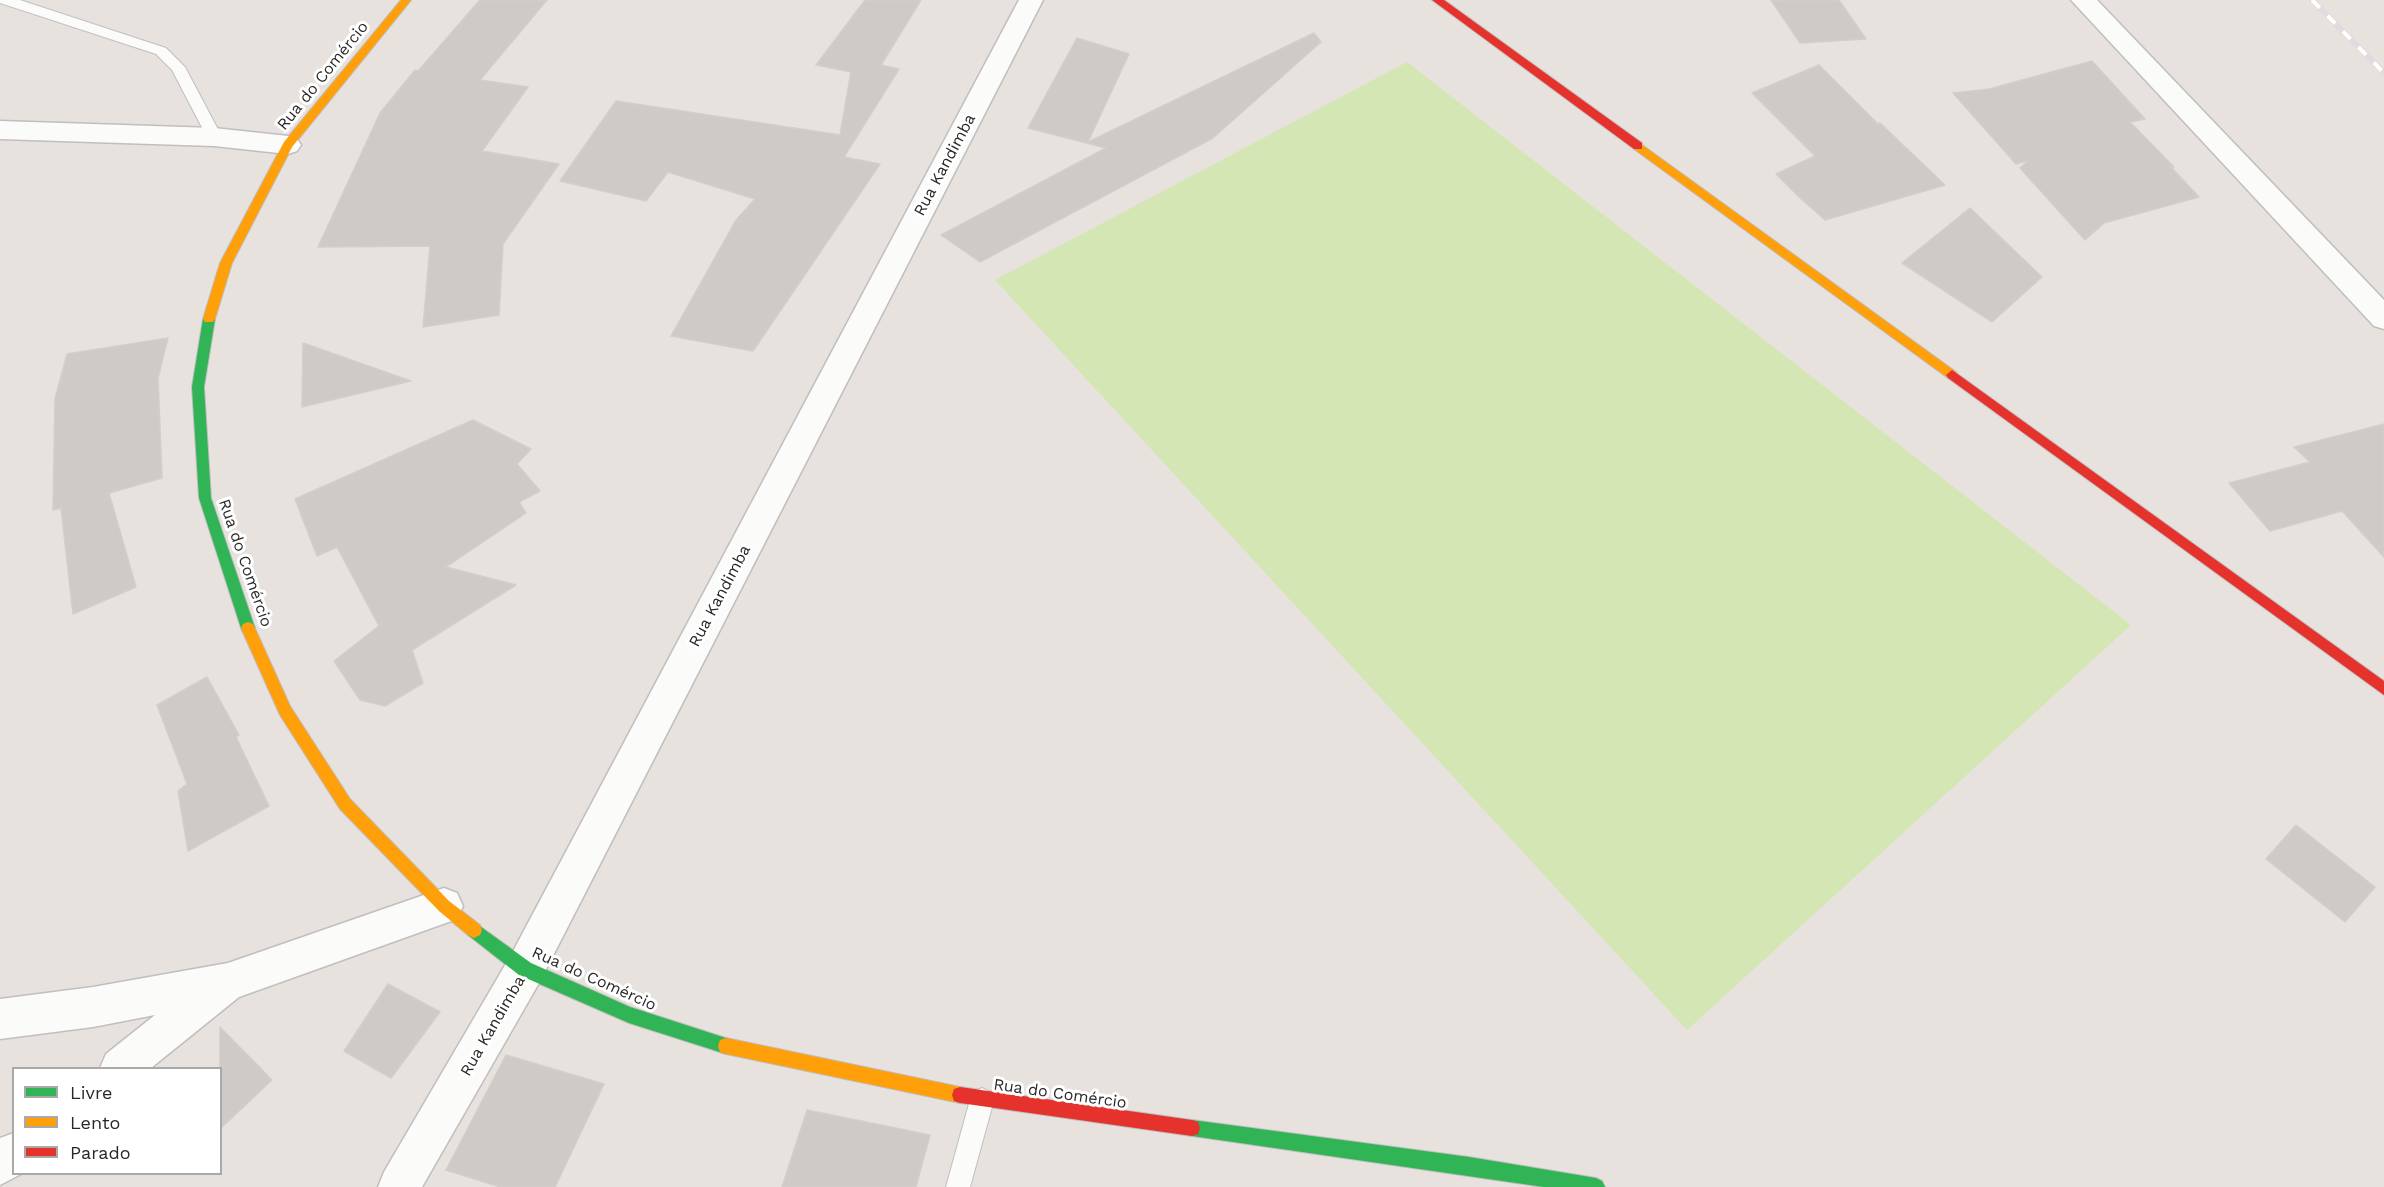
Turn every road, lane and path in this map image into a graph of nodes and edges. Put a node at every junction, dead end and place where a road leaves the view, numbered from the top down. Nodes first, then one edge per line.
1 (5, 0) edge
2 (406, 0) edge
3 (1031, 0) edge
4 (1437, 0) edge
5 (2083, 0) edge
6 (0, 130) edge
7 (214, 137) junction
8 (288, 145) junction
9 (2384, 318) edge
10 (2384, 689) edge
11 (444, 906) junction
12 (525, 969) junction
13 (228, 982) junction
14 (0, 1020) edge
15 (121, 1067) edge
16 (982, 1100) junction
17 (12, 1155) edge
18 (0, 1164) edge
19 (1468, 1176) edge
20 (399, 1187) edge
21 (958, 1187) edge
22 (1596, 1187) edge

1 - 7 lane
2 - 8 street, Rua do Comércio
3 - 12 street, Rua Kandimba
4 - 10 street
5 - 9 street
6 - 7 street
7 - 8 street
8 - 11 street, Rua do Comércio
11 - 12 street, Rua do Comércio
11 - 13 street
12 - 16 street, Rua do Comércio
12 - 20 street, Rua Kandimba
13 - 14 street
13 - 15 street
16 - 19 street, Rua do Comércio
16 - 21 lane
17 - 18 street
19 - 22 street, Rua do Comércio

